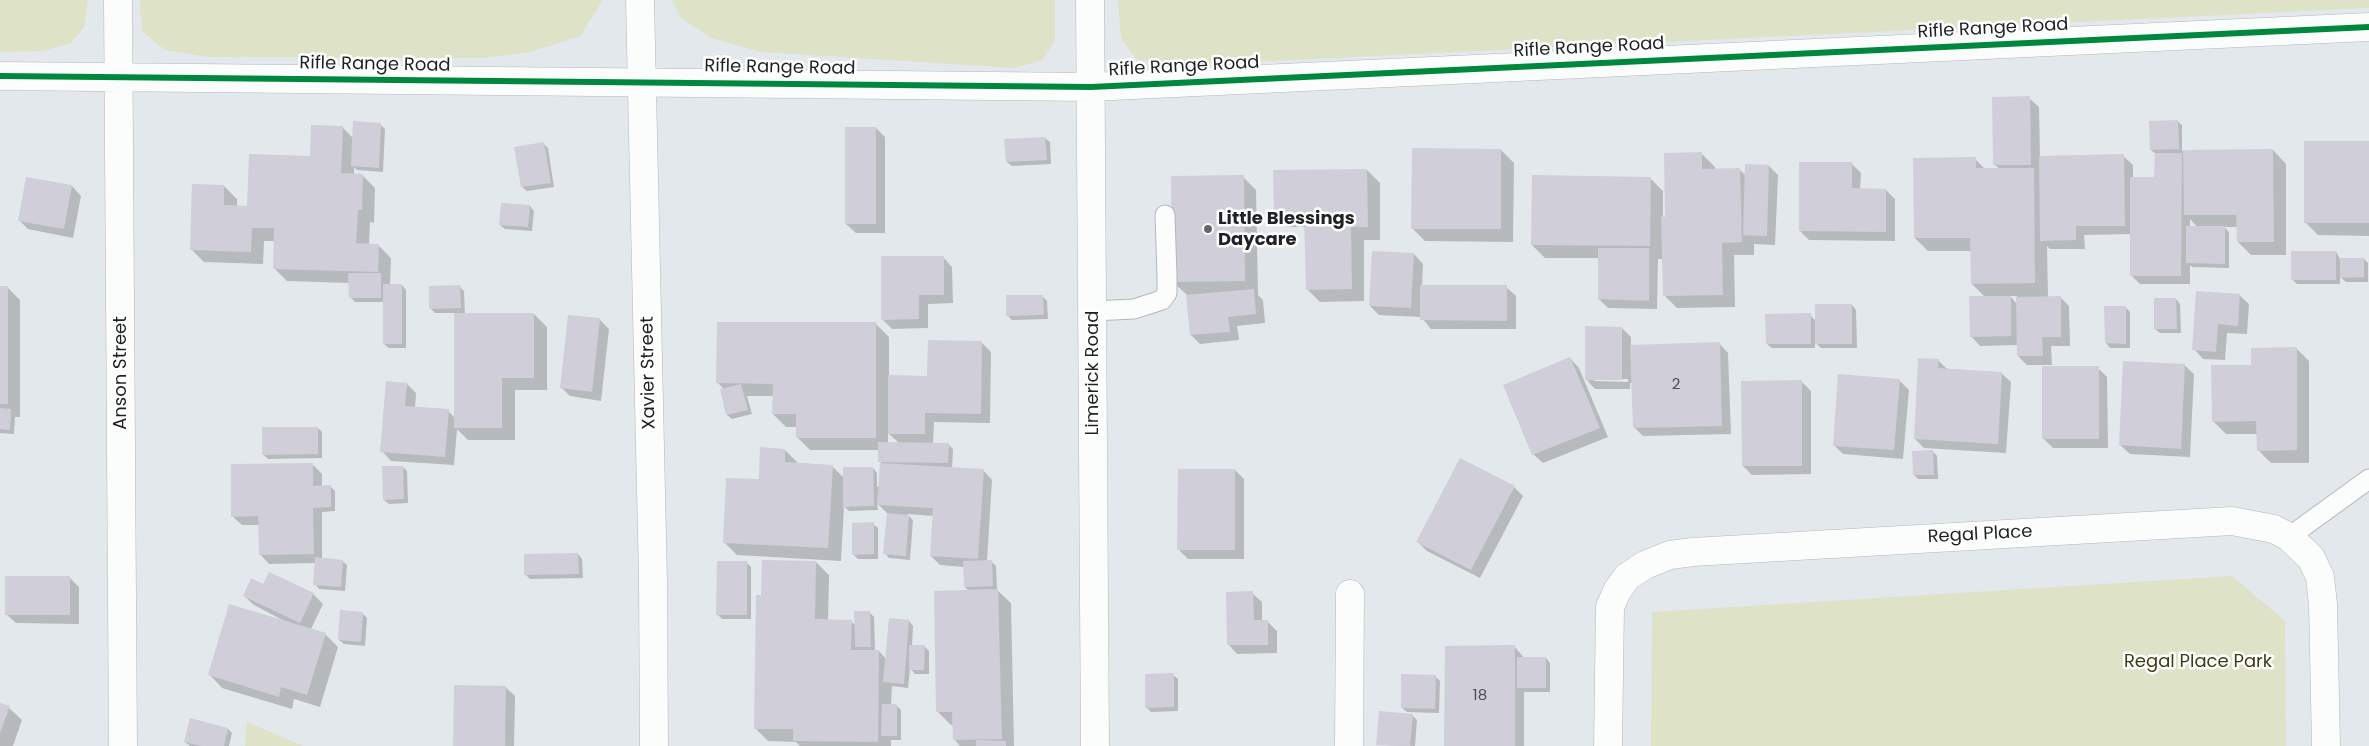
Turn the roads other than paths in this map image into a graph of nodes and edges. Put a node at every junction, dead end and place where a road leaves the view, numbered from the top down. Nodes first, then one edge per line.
1 (118, 0) edge
2 (640, 0) edge
3 (1090, 0) edge
4 (2369, 27) edge
5 (0, 76) edge
6 (119, 77) junction
7 (642, 82) junction
8 (1091, 87) junction
9 (1165, 215) dead end
10 (1093, 311) junction
11 (2369, 479) edge
12 (2289, 537) junction
13 (1350, 594) dead end
14 (123, 746) edge
15 (654, 746) edge
16 (1095, 746) edge
17 (1349, 746) edge
18 (1608, 746) edge
19 (2326, 746) edge

1 - 6 street, Anson Street
2 - 7 street, Xavier Street
3 - 8 street, Limerick Road
4 - 8 street, Rifle Range Road
5 - 6 street, Rifle Range Road
6 - 7 street, Rifle Range Road
6 - 14 street, Anson Street
7 - 8 street, Rifle Range Road
7 - 15 street, Xavier Street
8 - 10 street, Limerick Road
9 - 10 lane
10 - 16 street, Limerick Road
11 - 12 lane
12 - 18 street, Regal Place
12 - 19 street, Regal Place
13 - 17 street

